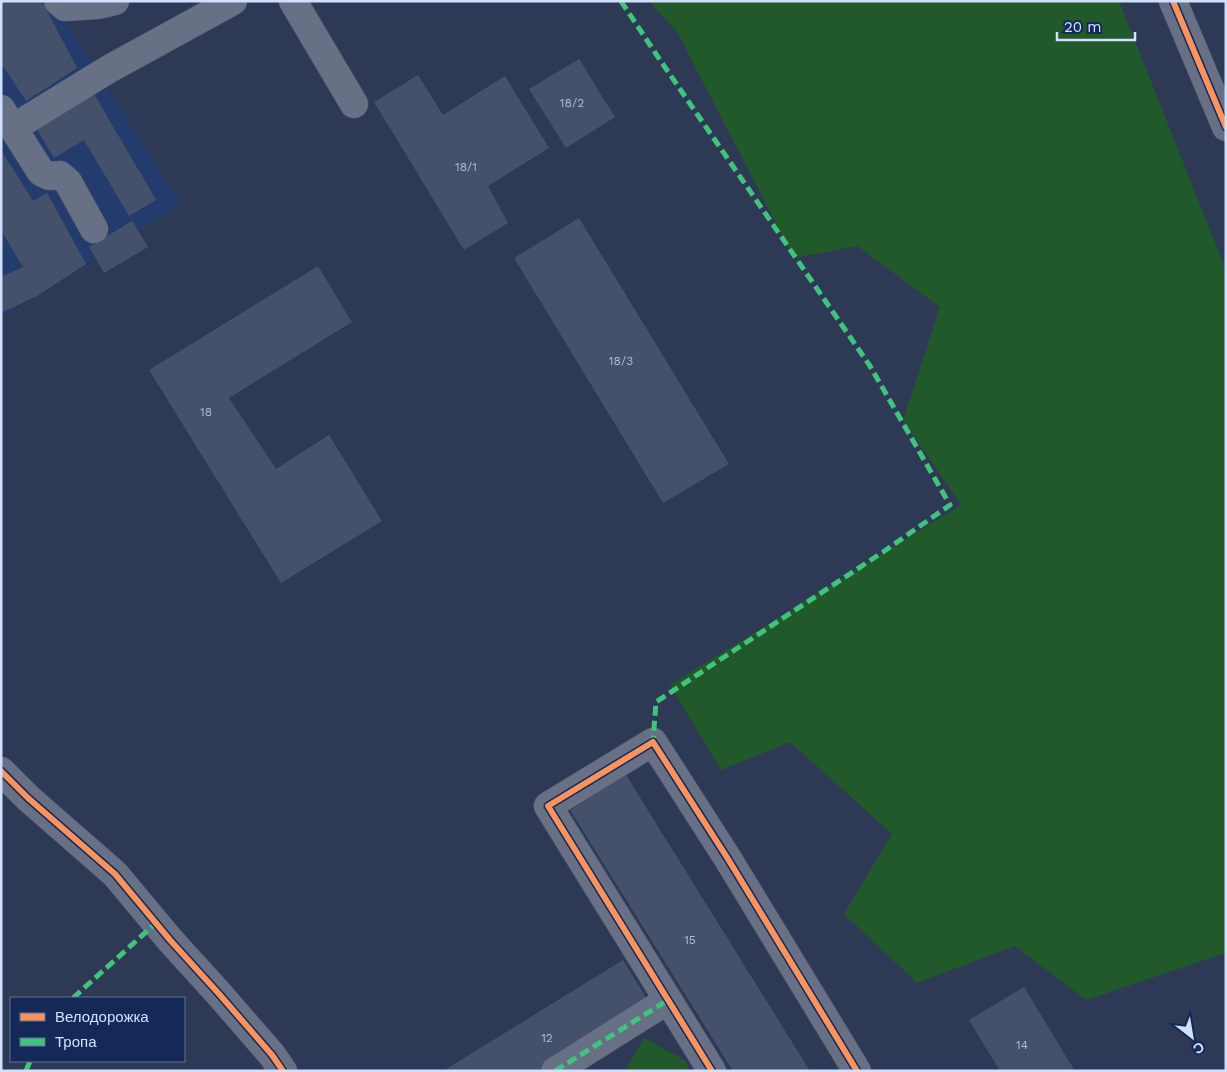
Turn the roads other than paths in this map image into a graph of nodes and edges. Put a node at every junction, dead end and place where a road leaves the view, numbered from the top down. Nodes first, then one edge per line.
1 (58, 1) edge
2 (115, 1) edge
3 (233, 1) edge
4 (293, 1) edge
5 (1173, 1) edge
6 (354, 104) dead end
7 (7, 118) edge
8 (1226, 128) edge
9 (94, 229) dead end
10 (1, 771) edge
11 (668, 1000) junction
12 (283, 1071) edge
13 (555, 1071) edge
14 (712, 1071) edge
15 (858, 1071) edge

1 - 2 street
3 - 7 street
4 - 6 street
5 - 8 street
7 - 9 street
10 - 12 street
11 - 13 street
11 - 14 street
11 - 15 street

